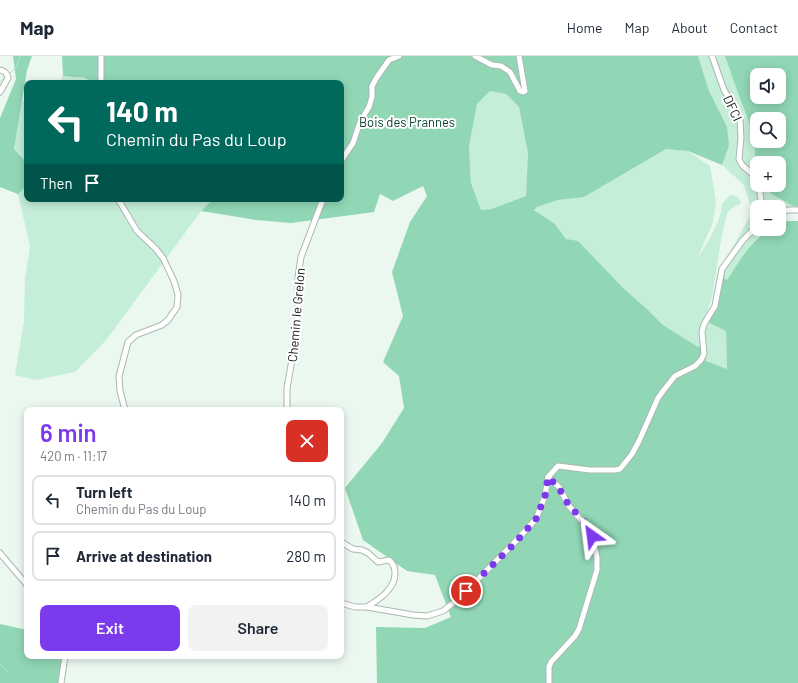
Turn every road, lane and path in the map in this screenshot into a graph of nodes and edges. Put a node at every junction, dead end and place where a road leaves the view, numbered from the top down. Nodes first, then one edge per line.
1 (101, 56) edge
2 (399, 56) edge
3 (475, 56) edge
4 (519, 56) edge
5 (712, 56) edge
6 (0, 70) edge
7 (101, 80) edge
8 (0, 92) edge
9 (344, 156) edge
10 (750, 172) edge
11 (120, 202) edge
12 (322, 202) edge
13 (798, 210) edge
14 (786, 211) edge
15 (750, 233) edge
16 (124, 407) edge
17 (287, 407) edge
18 (548, 477) junction
19 (344, 544) edge
20 (0, 552) edge
21 (24, 581) edge
22 (344, 604) edge
23 (367, 608) junction
24 (65, 659) edge
25 (61, 683) edge
26 (549, 683) edge

1 - 7 street
2 - 9 street
3 - 4 street
5 - 10 street, DFCI
6 - 8 street
11 - 16 street
12 - 17 street, Chemin le Grelon
13 - 14 street
15 - 18 street
18 - 23 street
18 - 26 street
19 - 23 street
20 - 21 street
22 - 23 street
24 - 25 street

